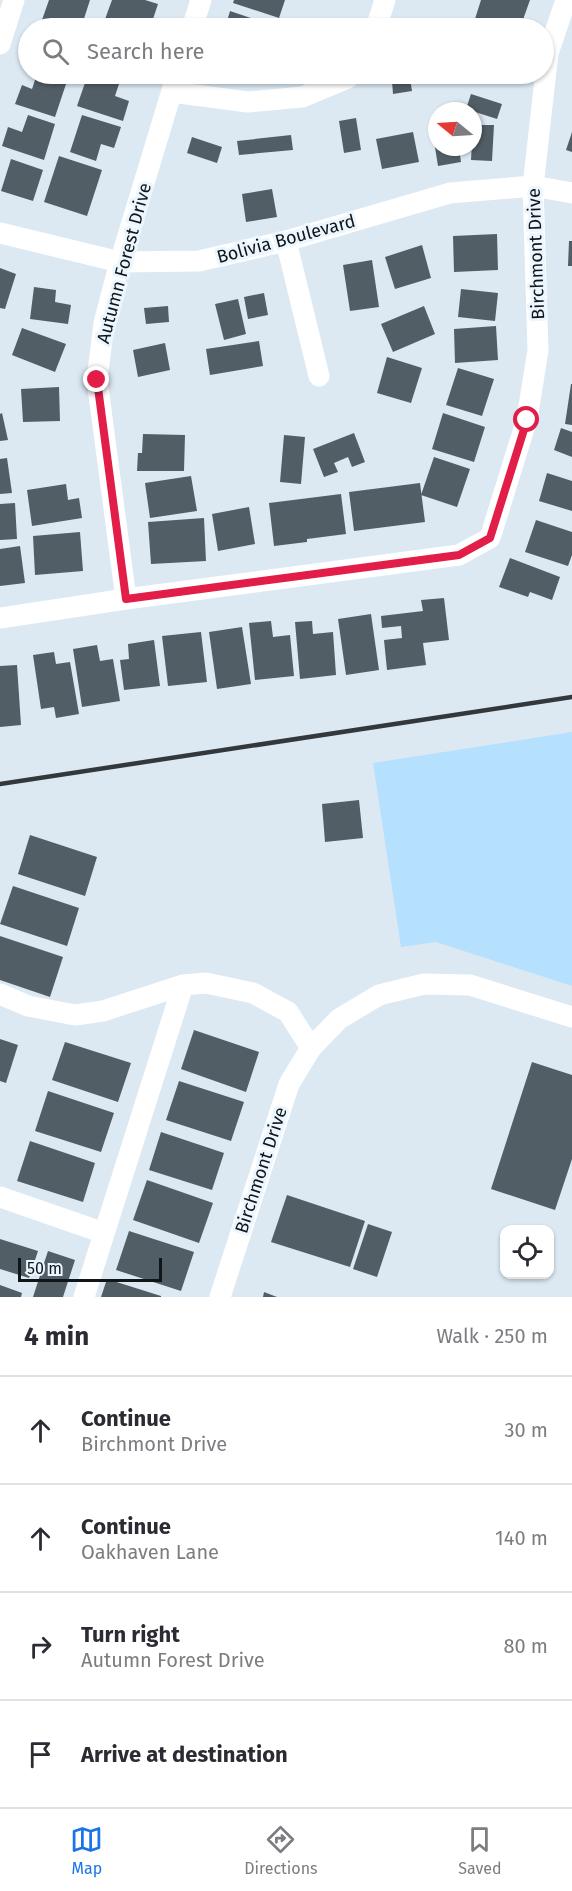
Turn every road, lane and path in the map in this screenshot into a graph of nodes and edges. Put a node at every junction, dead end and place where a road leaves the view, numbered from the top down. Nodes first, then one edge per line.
1 (14, 0) edge
2 (201, 0) edge
3 (385, 0) edge
4 (566, 0) edge
5 (195, 18) edge
6 (379, 18) edge
7 (554, 35) edge
8 (0, 44) edge
9 (174, 84) edge
10 (178, 84) edge
11 (333, 84) edge
12 (544, 84) edge
13 (533, 186) junction
14 (572, 193) edge
15 (0, 233) edge
16 (286, 241) junction
17 (120, 262) junction
18 (319, 376) dead end
19 (126, 599) junction
20 (0, 618) edge
21 (183, 985) junction
22 (0, 994) edge
23 (572, 1017) edge
24 (311, 1048) junction
25 (0, 1197) edge
26 (104, 1233) junction
27 (84, 1297) edge
28 (220, 1297) edge

1 - 8 street
2 - 5 street
3 - 6 street
4 - 7 street, Birchmont Drive
9 - 17 street, Autumn Forest Drive
10 - 11 street
12 - 13 street, Birchmont Drive
13 - 14 street, Bolivia Boulevard
13 - 16 street, Bolivia Boulevard
13 - 19 street, Birchmont Drive
15 - 17 street, Bolivia Boulevard
16 - 17 street, Bolivia Boulevard
16 - 18 street
17 - 19 street, Autumn Forest Drive
19 - 20 street, Birchmont Drive
21 - 22 street
21 - 24 street
21 - 26 street
23 - 24 street, Birchmont Drive
24 - 28 street, Birchmont Drive
25 - 26 street
26 - 27 street

